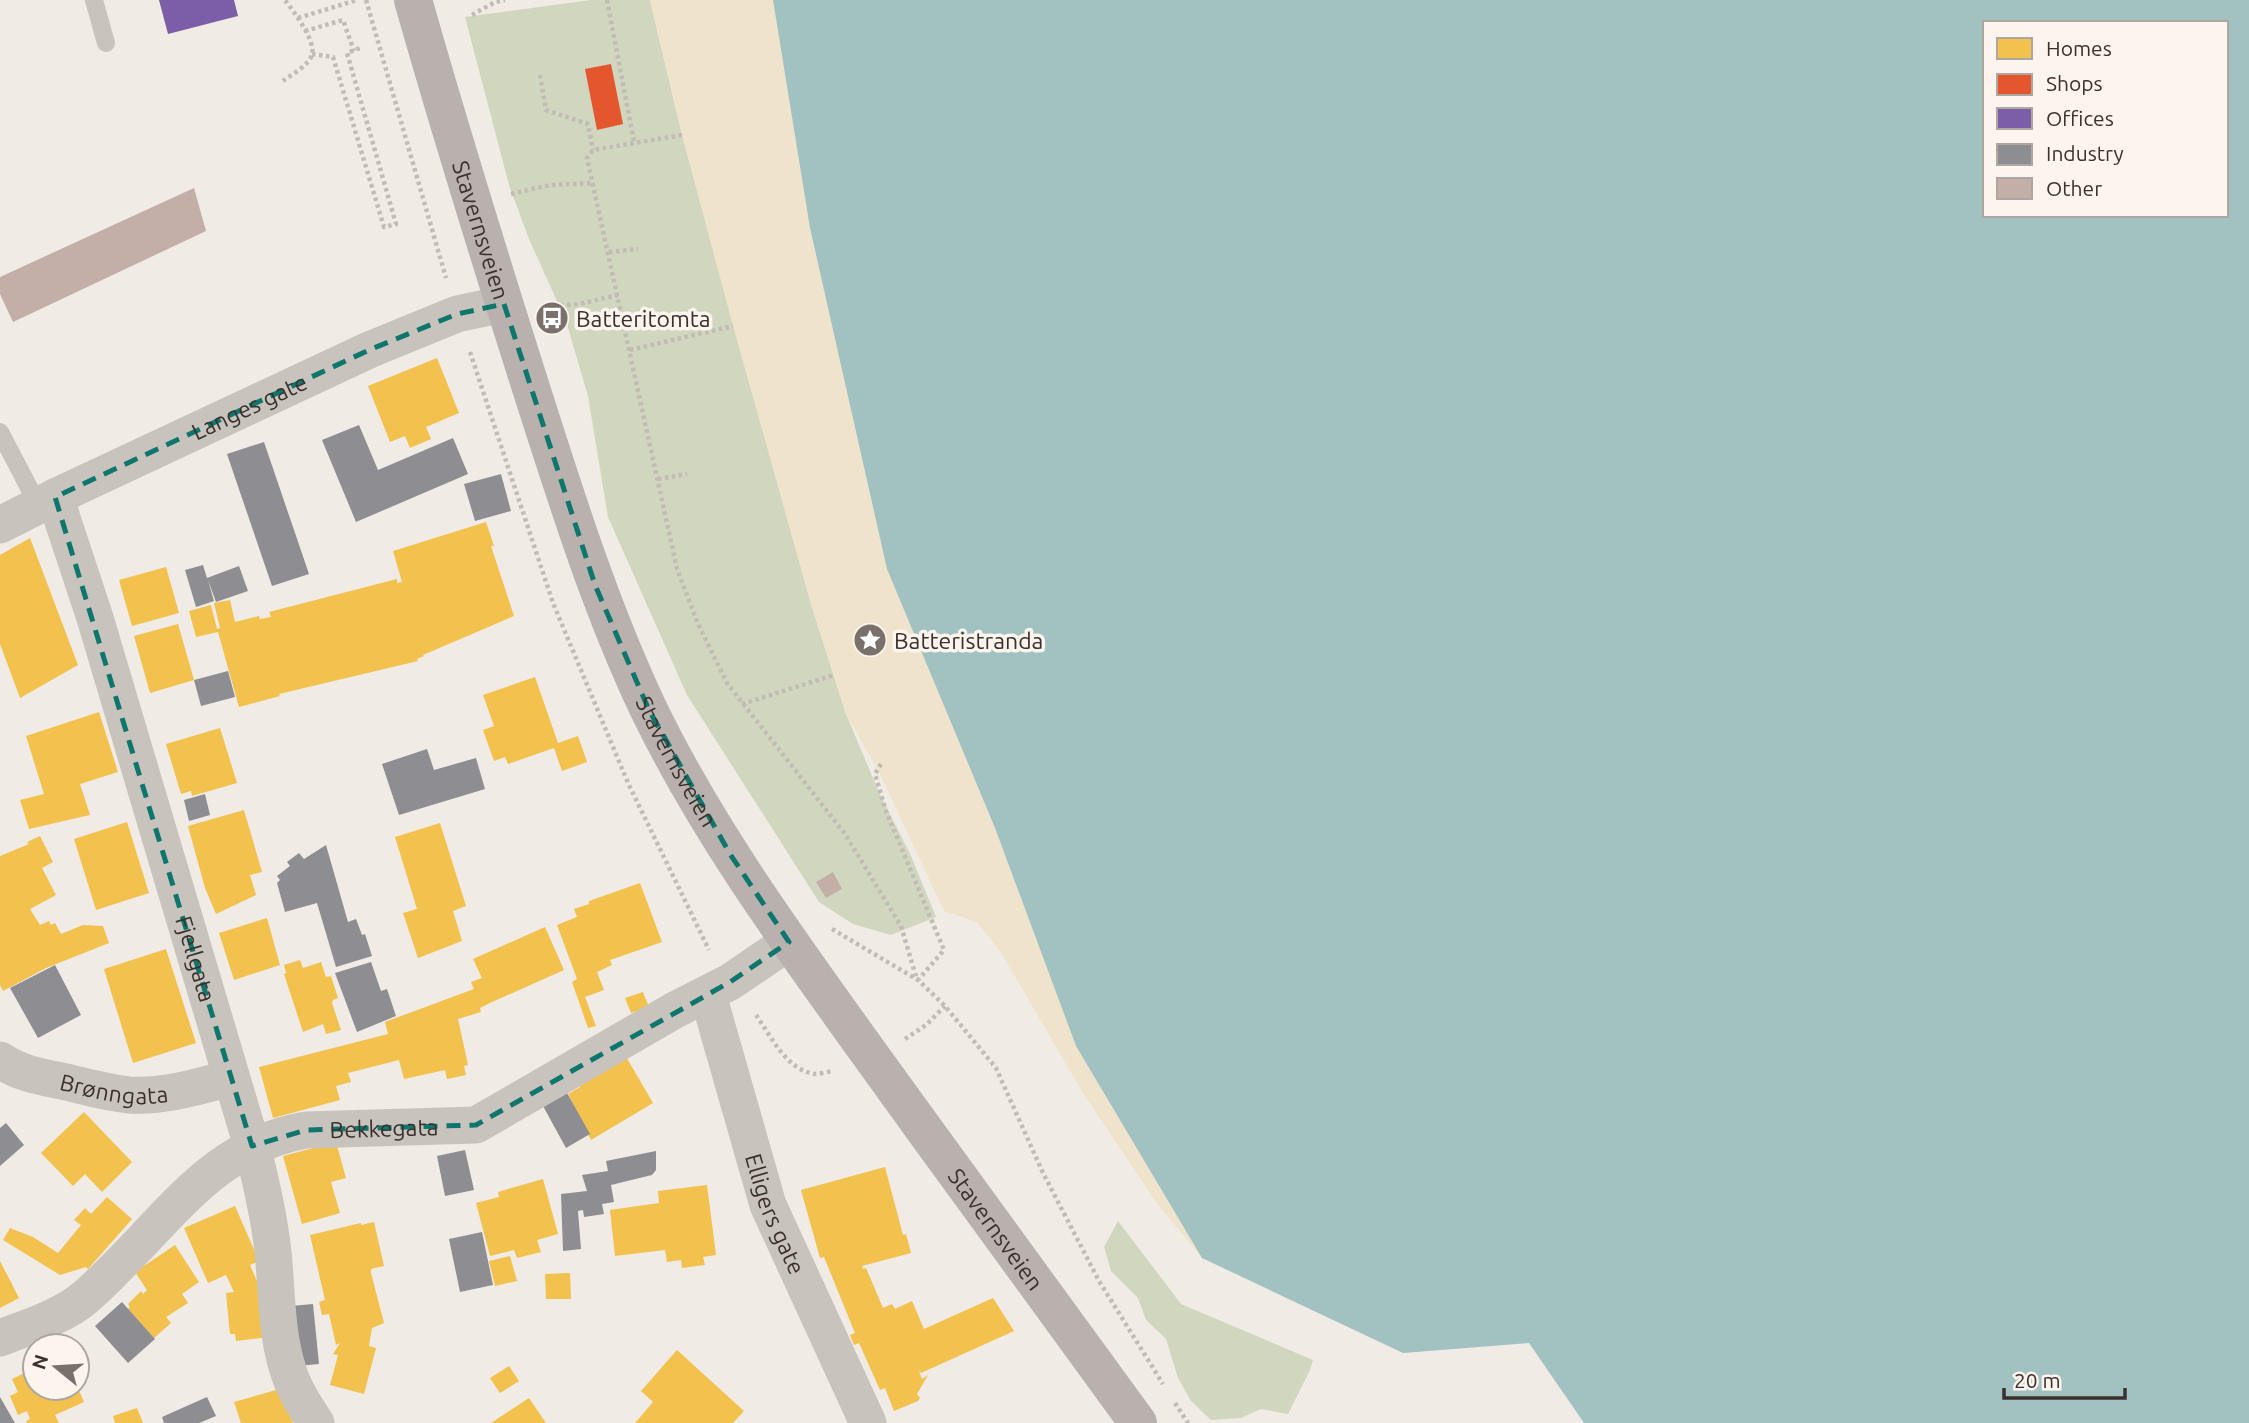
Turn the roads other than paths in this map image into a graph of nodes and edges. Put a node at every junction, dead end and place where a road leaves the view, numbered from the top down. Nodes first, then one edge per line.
1 (94, 0) edge
2 (413, 0) edge
3 (106, 43) dead end
4 (505, 304) junction
5 (0, 432) edge
6 (46, 501) junction
7 (0, 525) edge
8 (789, 942) junction
9 (708, 995) junction
10 (0, 1060) edge
11 (230, 1078) junction
12 (252, 1146) junction
13 (0, 1338) edge
14 (316, 1423) edge
15 (869, 1423) edge
16 (1138, 1423) edge

1 - 3 lane
2 - 4 main road, Stavernsveien
4 - 6 street, Langes gate
4 - 8 main road, Stavernsveien
5 - 6 lane
6 - 7 street, Langes gate
6 - 11 street, Fjellgata
8 - 9 street, Bekkegata
8 - 16 main road, Stavernsveien
9 - 12 street, Bekkegata
9 - 15 street, Elligers gate
10 - 11 street, Brønngata
11 - 12 street, Fjellgata
12 - 13 street, Bekkegata
12 - 14 street, Fjellgata

